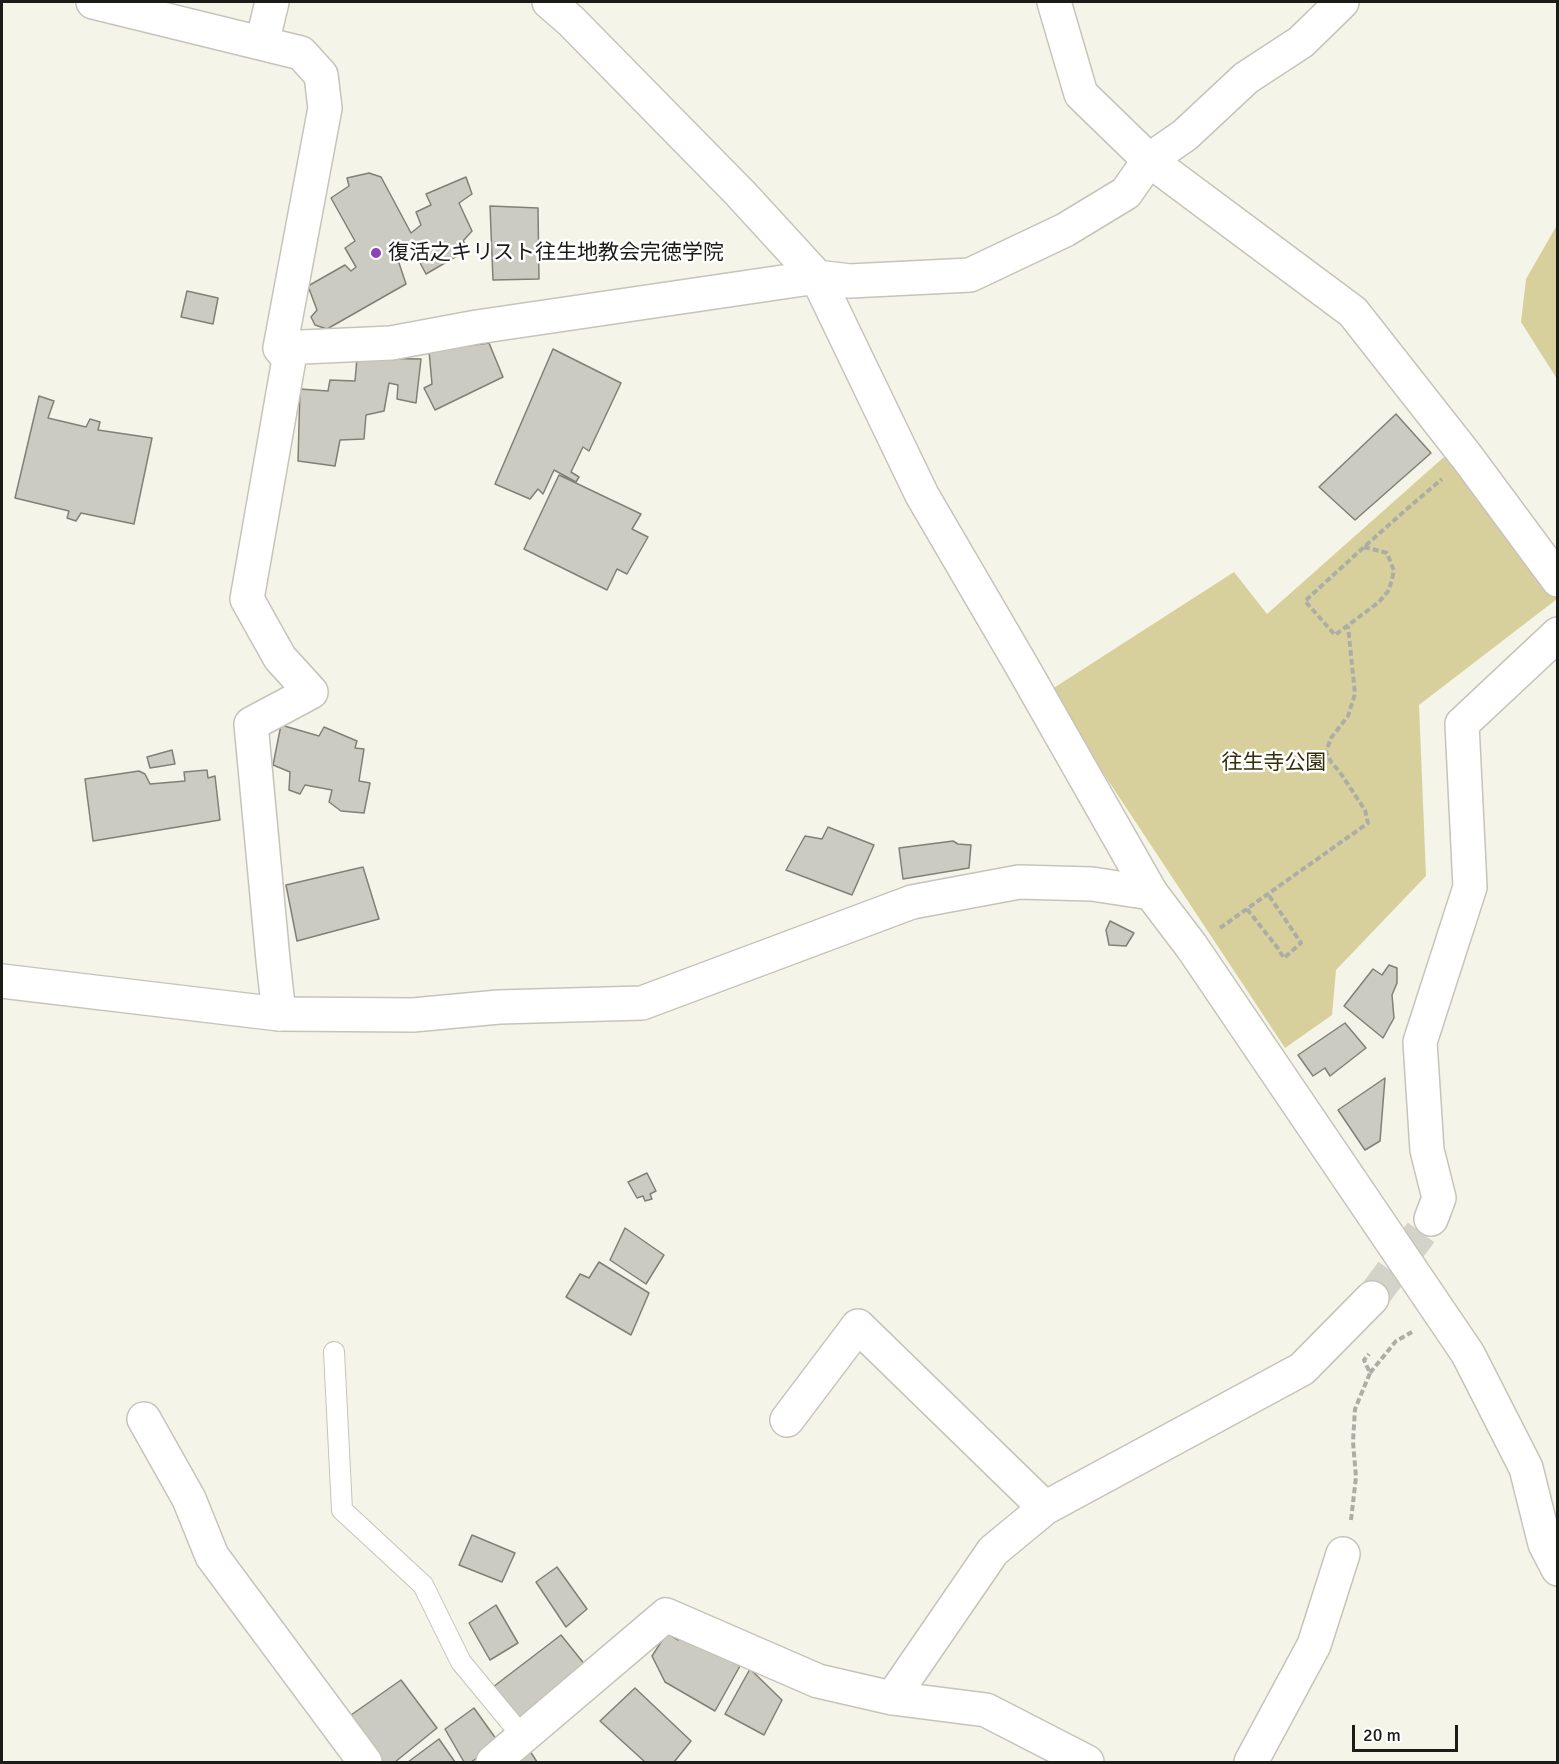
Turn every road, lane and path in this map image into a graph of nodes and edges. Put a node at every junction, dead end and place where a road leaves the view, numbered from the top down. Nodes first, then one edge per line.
1 (93, 2) edge
2 (272, 2) edge
3 (549, 2) edge
4 (1054, 2) edge
5 (1342, 2) edge
6 (262, 43) junction
7 (1149, 160) junction
8 (817, 277) junction
9 (280, 348) junction
10 (1467, 457) junction
11 (1364, 547) junction
12 (1557, 580) edge
13 (1348, 626) junction
14 (1557, 634) edge
15 (1151, 893) junction
16 (1268, 894) junction
17 (1247, 909) junction
18 (1192, 947) junction
19 (2, 981) edge
20 (279, 1014) junction
21 (1431, 1219) tunnel mouth
22 (1372, 1298) tunnel mouth
23 (1442, 1314) junction
24 (334, 1352) dead end
25 (1364, 1360) dead end
26 (1370, 1373) junction
27 (144, 1419) dead end
28 (787, 1420) dead end
29 (1044, 1509) junction
30 (1343, 1554) joint
31 (1557, 1569) edge
32 (892, 1698) junction
33 (523, 1737) junction
34 (364, 1762) edge
35 (493, 1762) edge
36 (1087, 1762) edge
37 (1251, 1762) edge

1 - 6 street
2 - 6 street
3 - 8 street
4 - 7 street
5 - 7 street
6 - 9 street
7 - 8 street
7 - 10 street
8 - 9 street
8 - 15 street
9 - 20 street
10 - 11 path
10 - 12 street
11 - 13 path
11 - 13 path
13 - 16 path
14 - 21 street
15 - 18 street
15 - 20 street
16 - 17 path
16 - 17 path
17 - 18 path
18 - 23 street
19 - 20 street
22 - 29 street
23 - 26 path
23 - 31 street
24 - 33 lane
25 - 26 path
26 - 30 path
27 - 34 street
28 - 29 street
29 - 32 street
30 - 37 street
32 - 33 street
32 - 36 street
33 - 35 street

